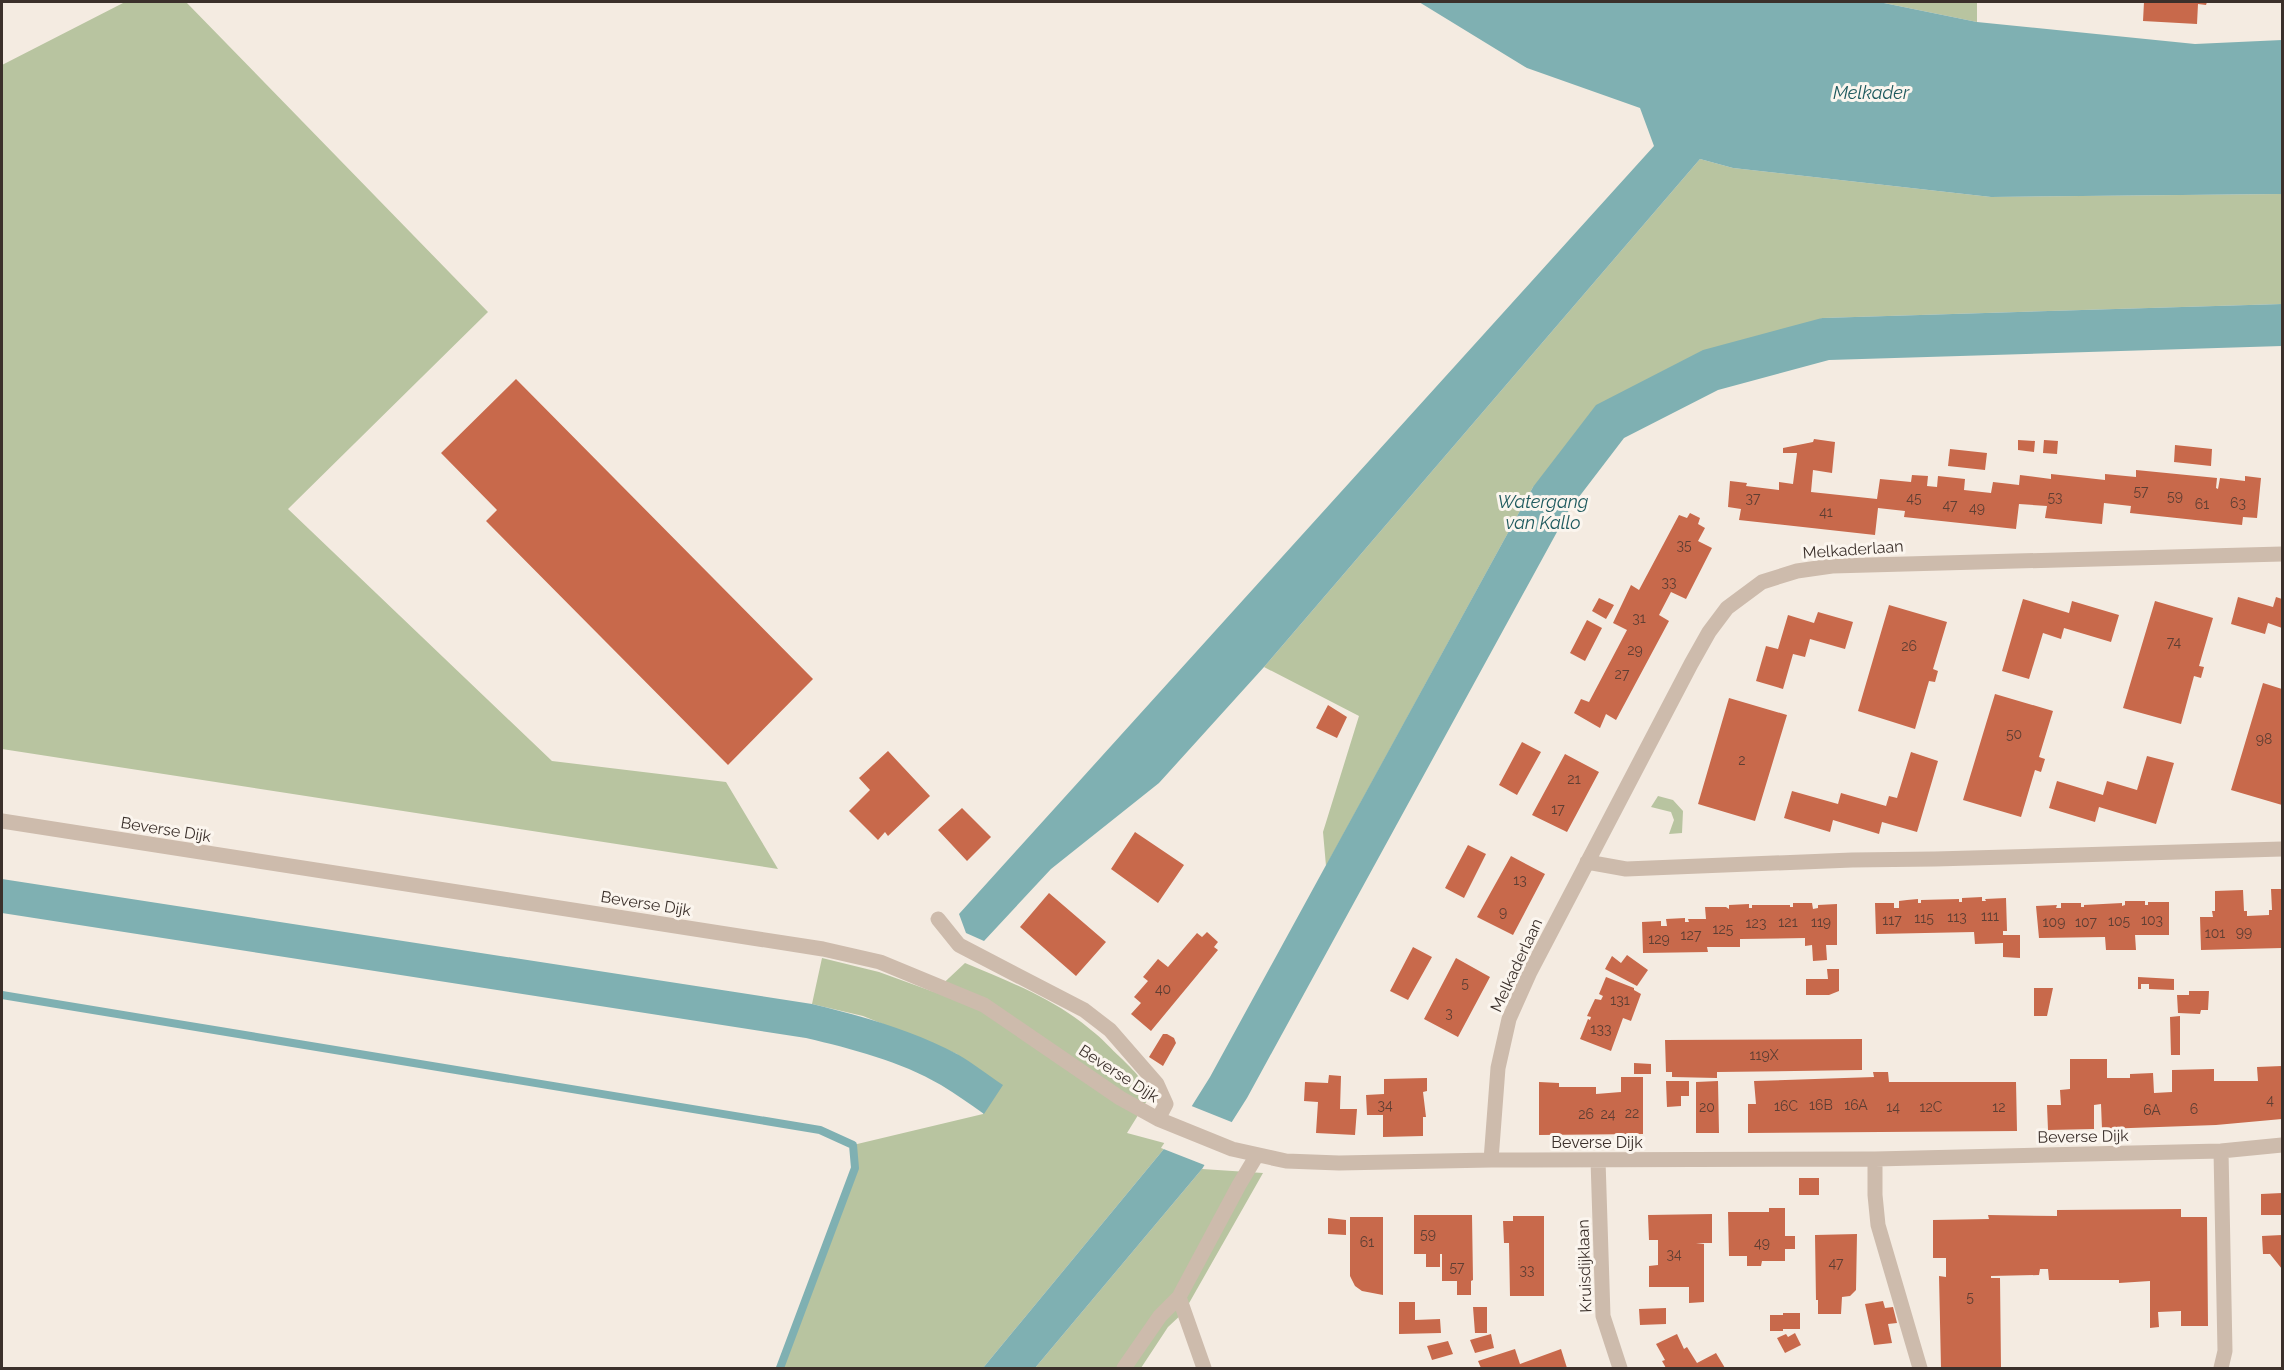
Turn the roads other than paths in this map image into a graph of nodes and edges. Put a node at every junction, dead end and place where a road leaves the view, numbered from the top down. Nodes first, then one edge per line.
1 (2283, 554) edge
2 (2, 821) edge
3 (2283, 849) edge
4 (1587, 862) junction
5 (938, 919) dead end
6 (1158, 1119) junction
7 (2283, 1145) edge
8 (2221, 1151) junction
9 (1257, 1155) junction
10 (1875, 1159) junction
11 (1491, 1160) junction
12 (1598, 1160) junction
13 (1179, 1297) junction
14 (1124, 1368) edge
15 (1203, 1368) edge
16 (1620, 1368) edge
17 (1920, 1368) edge
18 (2221, 1368) edge

1 - 4 street, Melkaderlaan
2 - 6 street, Beverse Dijk
3 - 4 street
4 - 11 street, Melkaderlaan
5 - 6 street
6 - 9 street, Beverse Dijk
7 - 8 street, Beverse Dijk
8 - 10 street, Beverse Dijk
8 - 18 street
9 - 11 street, Beverse Dijk
9 - 13 street
10 - 12 street, Beverse Dijk
10 - 17 street
11 - 12 street, Beverse Dijk
12 - 16 street, Kruisdijklaan
13 - 14 street
13 - 15 street

